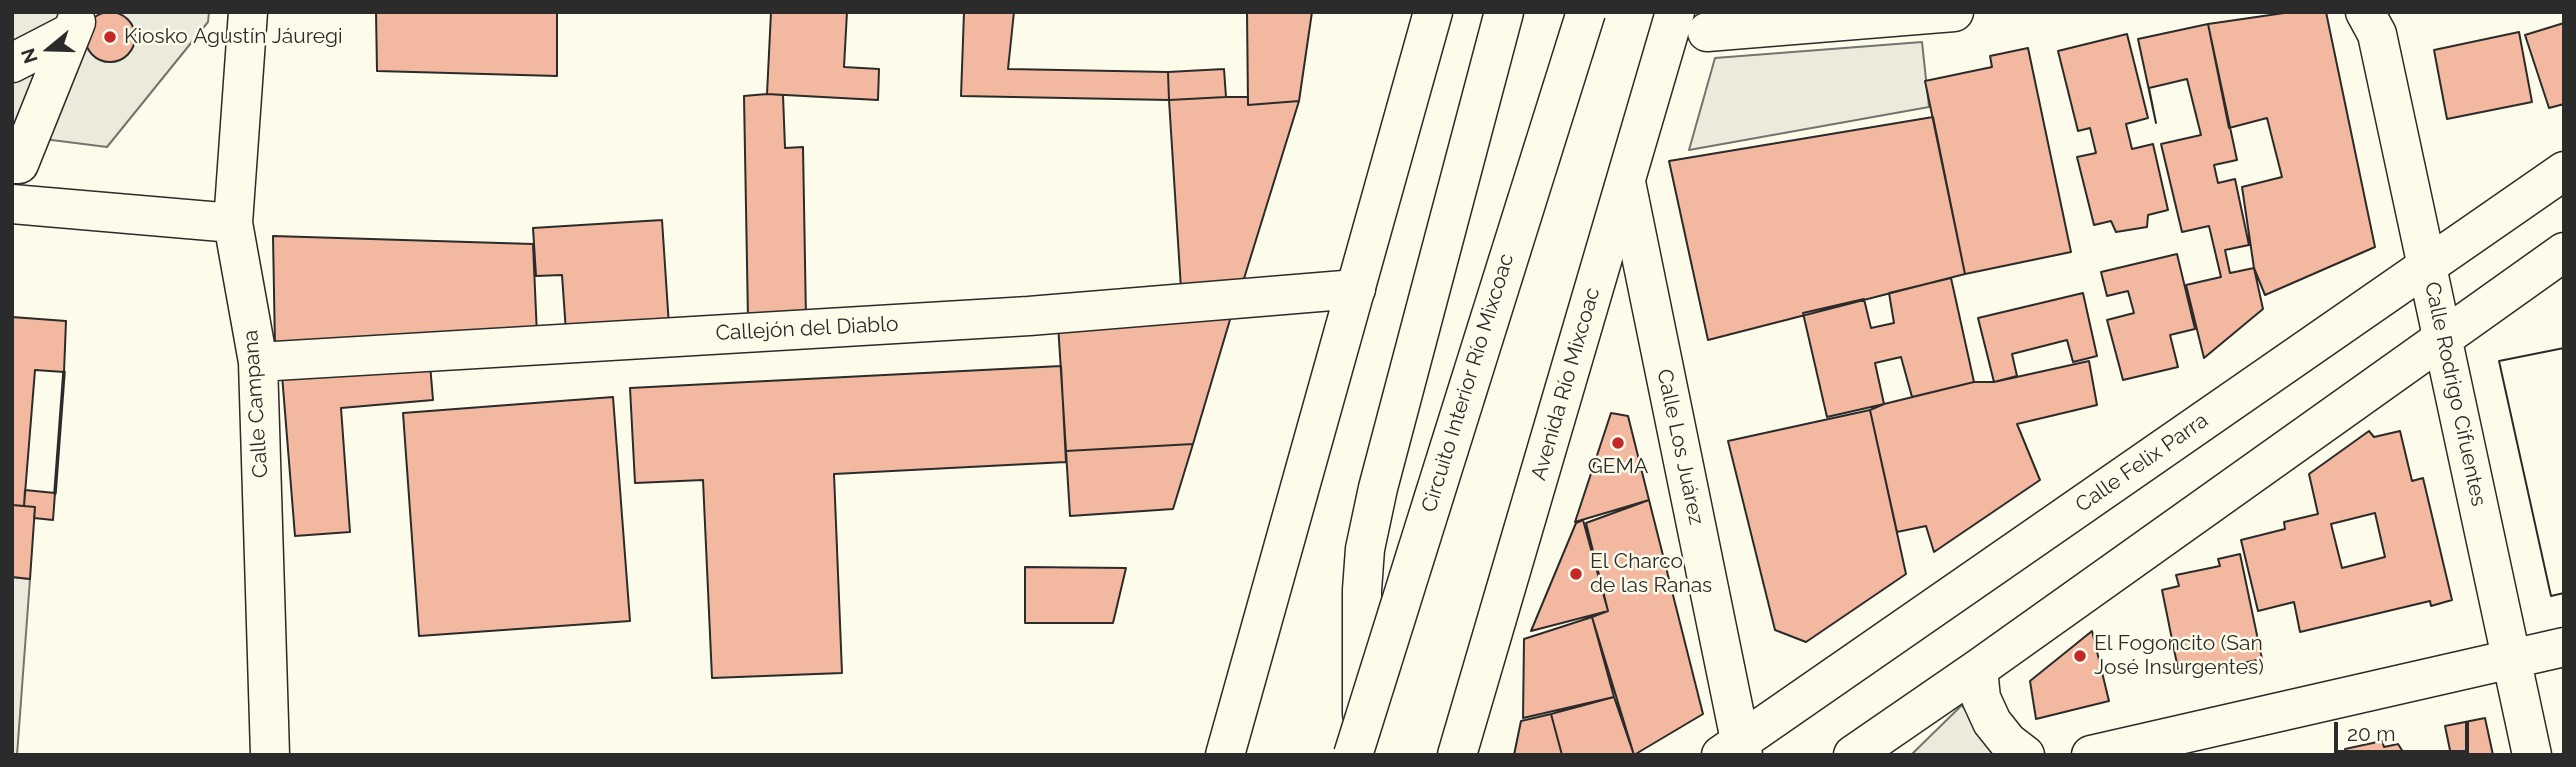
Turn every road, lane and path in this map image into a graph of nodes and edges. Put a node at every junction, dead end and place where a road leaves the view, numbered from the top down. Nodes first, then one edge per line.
1 (248, 12) edge
2 (1433, 12) edge
3 (1504, 12) edge
4 (1586, 12) edge
5 (1675, 12) edge
6 (1954, 12) edge
7 (2376, 20) edge
8 (76, 22) edge
9 (1707, 32) dead end
10 (12, 64) edge
11 (12, 164) edge
12 (2564, 171) edge
13 (1626, 181) junction
14 (12, 204) edge
15 (233, 223) junction
16 (2564, 252) edge
17 (2428, 264) junction
18 (1356, 289) junction
19 (2442, 335) junction
20 (258, 362) junction
21 (2564, 647) edge
22 (2510, 660) junction
23 (1978, 669) junction
24 (1735, 750) edge
25 (270, 755) edge
26 (1225, 755) edge
27 (1353, 755) edge
28 (1362, 755) edge
29 (1457, 755) edge
30 (1853, 755) edge
31 (2025, 755) edge
32 (2091, 755) edge
33 (2532, 755) edge

1 - 15 main road, Calle Campana
2 - 18 main road
3 - 28 main road
4 - 27 main road, Circuito Interior Río Mixcoac, bridge
5 - 13 main road, Avenida Río Mixcoac
6 - 9 main road
7 - 17 main road, Calle Rodrigo Cifuentes
8 - 10 main road
8 - 11 main road
12 - 17 main road, Calle Felix Parra
13 - 24 main road, Calle Los Juárez
13 - 29 main road, Avenida Río Mixcoac
14 - 15 main road
15 - 20 main road, Calle Campana
16 - 19 main road
17 - 19 main road, Calle Rodrigo Cifuentes
17 - 24 main road, Calle Felix Parra
18 - 20 main road, Callejón del Diablo
18 - 26 main road
19 - 22 main road, Calle Rodrigo Cifuentes
19 - 23 main road
20 - 25 main road, Calle Campana
21 - 22 main road
22 - 32 main road
22 - 33 main road, Calle Rodrigo Cifuentes
23 - 30 main road
23 - 31 main road

